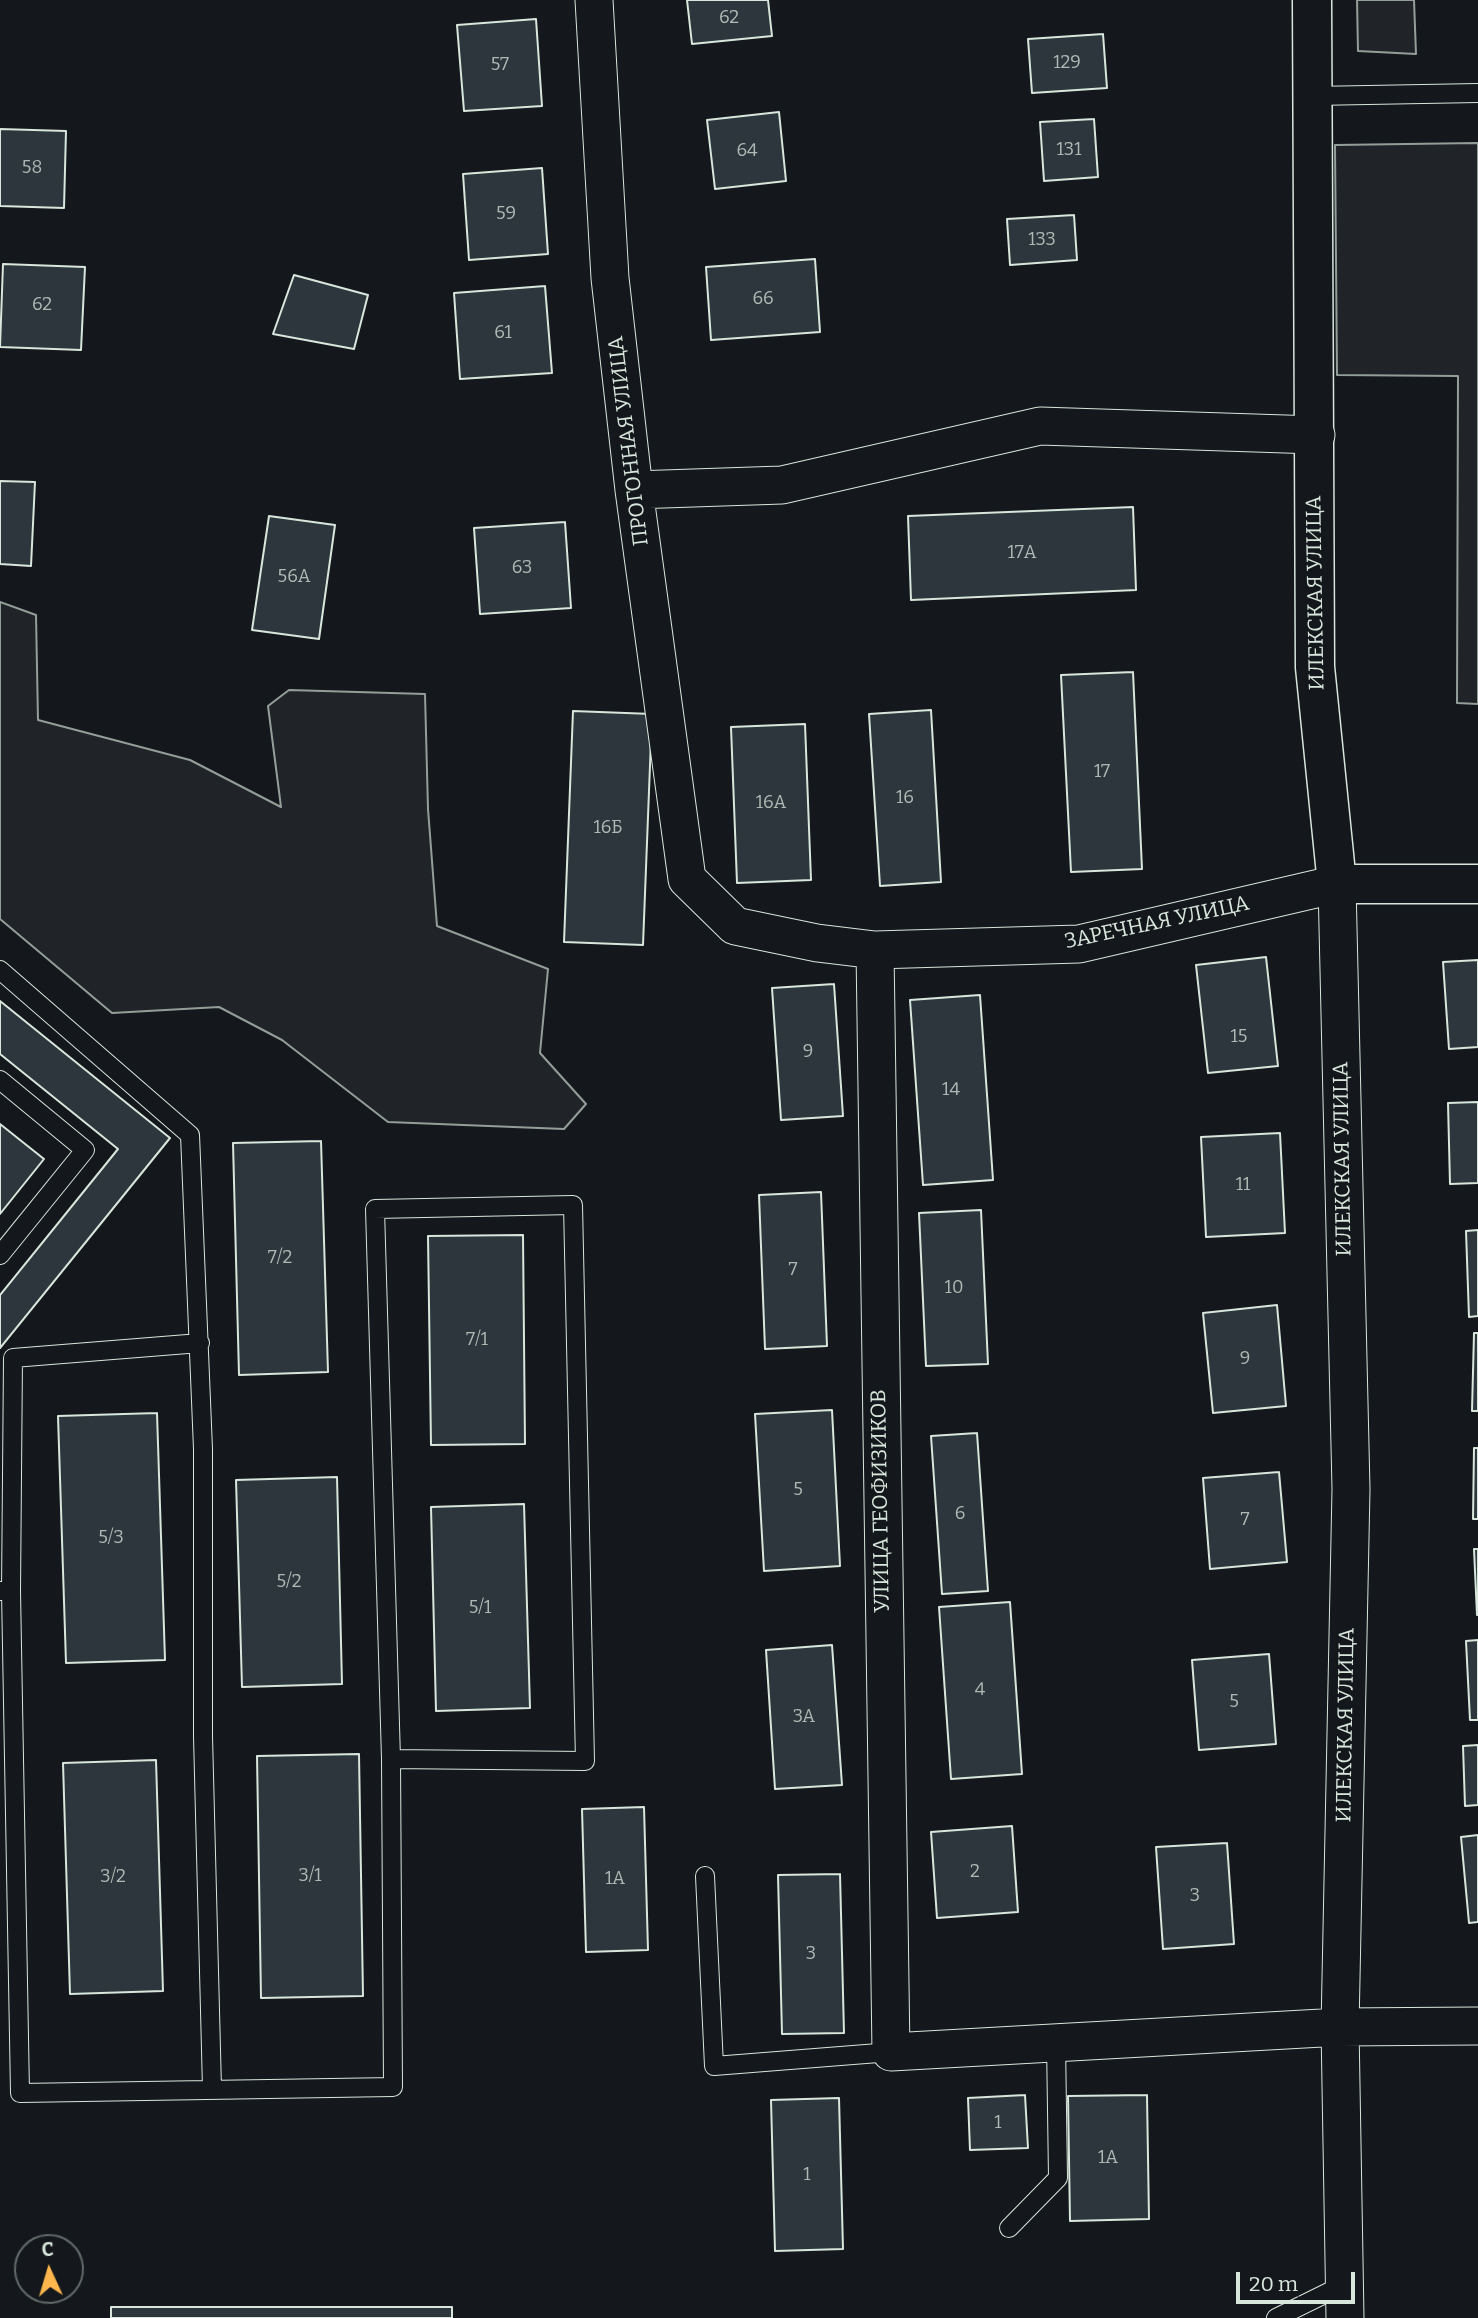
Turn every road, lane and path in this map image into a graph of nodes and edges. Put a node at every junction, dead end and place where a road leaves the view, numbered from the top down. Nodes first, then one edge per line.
1 (594, 0) edge
2 (1312, 0) edge
3 (1478, 93) edge
4 (1313, 96) junction
5 (1316, 435) junction
6 (634, 490) junction
7 (687, 879) joint
8 (1337, 884) junction
9 (1478, 884) edge
10 (875, 950) junction
11 (0, 970) edge
12 (0, 1080) edge
13 (0, 1255) edge
14 (200, 1343) junction
15 (5, 1591) edge
16 (391, 1759) junction
17 (705, 1876) dead end
18 (1478, 2026) edge
19 (1340, 2027) junction
20 (1056, 2042) junction
21 (891, 2052) junction
22 (212, 2089) junction
23 (1009, 2228) dead end
24 (1345, 2301) edge
25 (1276, 2318) edge

1 - 6 street, ПРОГОННАЯ УЛИЦА
2 - 4 street, ИЛЕКСКАЯ УЛИЦА
3 - 4 lane
4 - 5 street, ИЛЕКСКАЯ УЛИЦА
5 - 6 street
5 - 8 street, ИЛЕКСКАЯ УЛИЦА
6 - 7 street, ПРОГОННАЯ УЛИЦА
7 - 10 street, ЗАРЕЧНАЯ УЛИЦА
8 - 9 street, ЗАРЕЧНАЯ УЛИЦА
8 - 10 street, ЗАРЕЧНАЯ УЛИЦА
8 - 19 street, ИЛЕКСКАЯ УЛИЦА
10 - 21 street, УЛИЦА ГЕОФИЗИКОВ
11 - 14 lane
12 - 13 lane
14 - 15 lane
14 - 22 lane
15 - 22 lane
16 - 16 lane
16 - 22 lane
17 - 21 lane
18 - 19 street
19 - 20 street
19 - 24 street, ИЛЕКСКАЯ УЛИЦА
20 - 21 street
20 - 23 lane
24 - 25 lane

